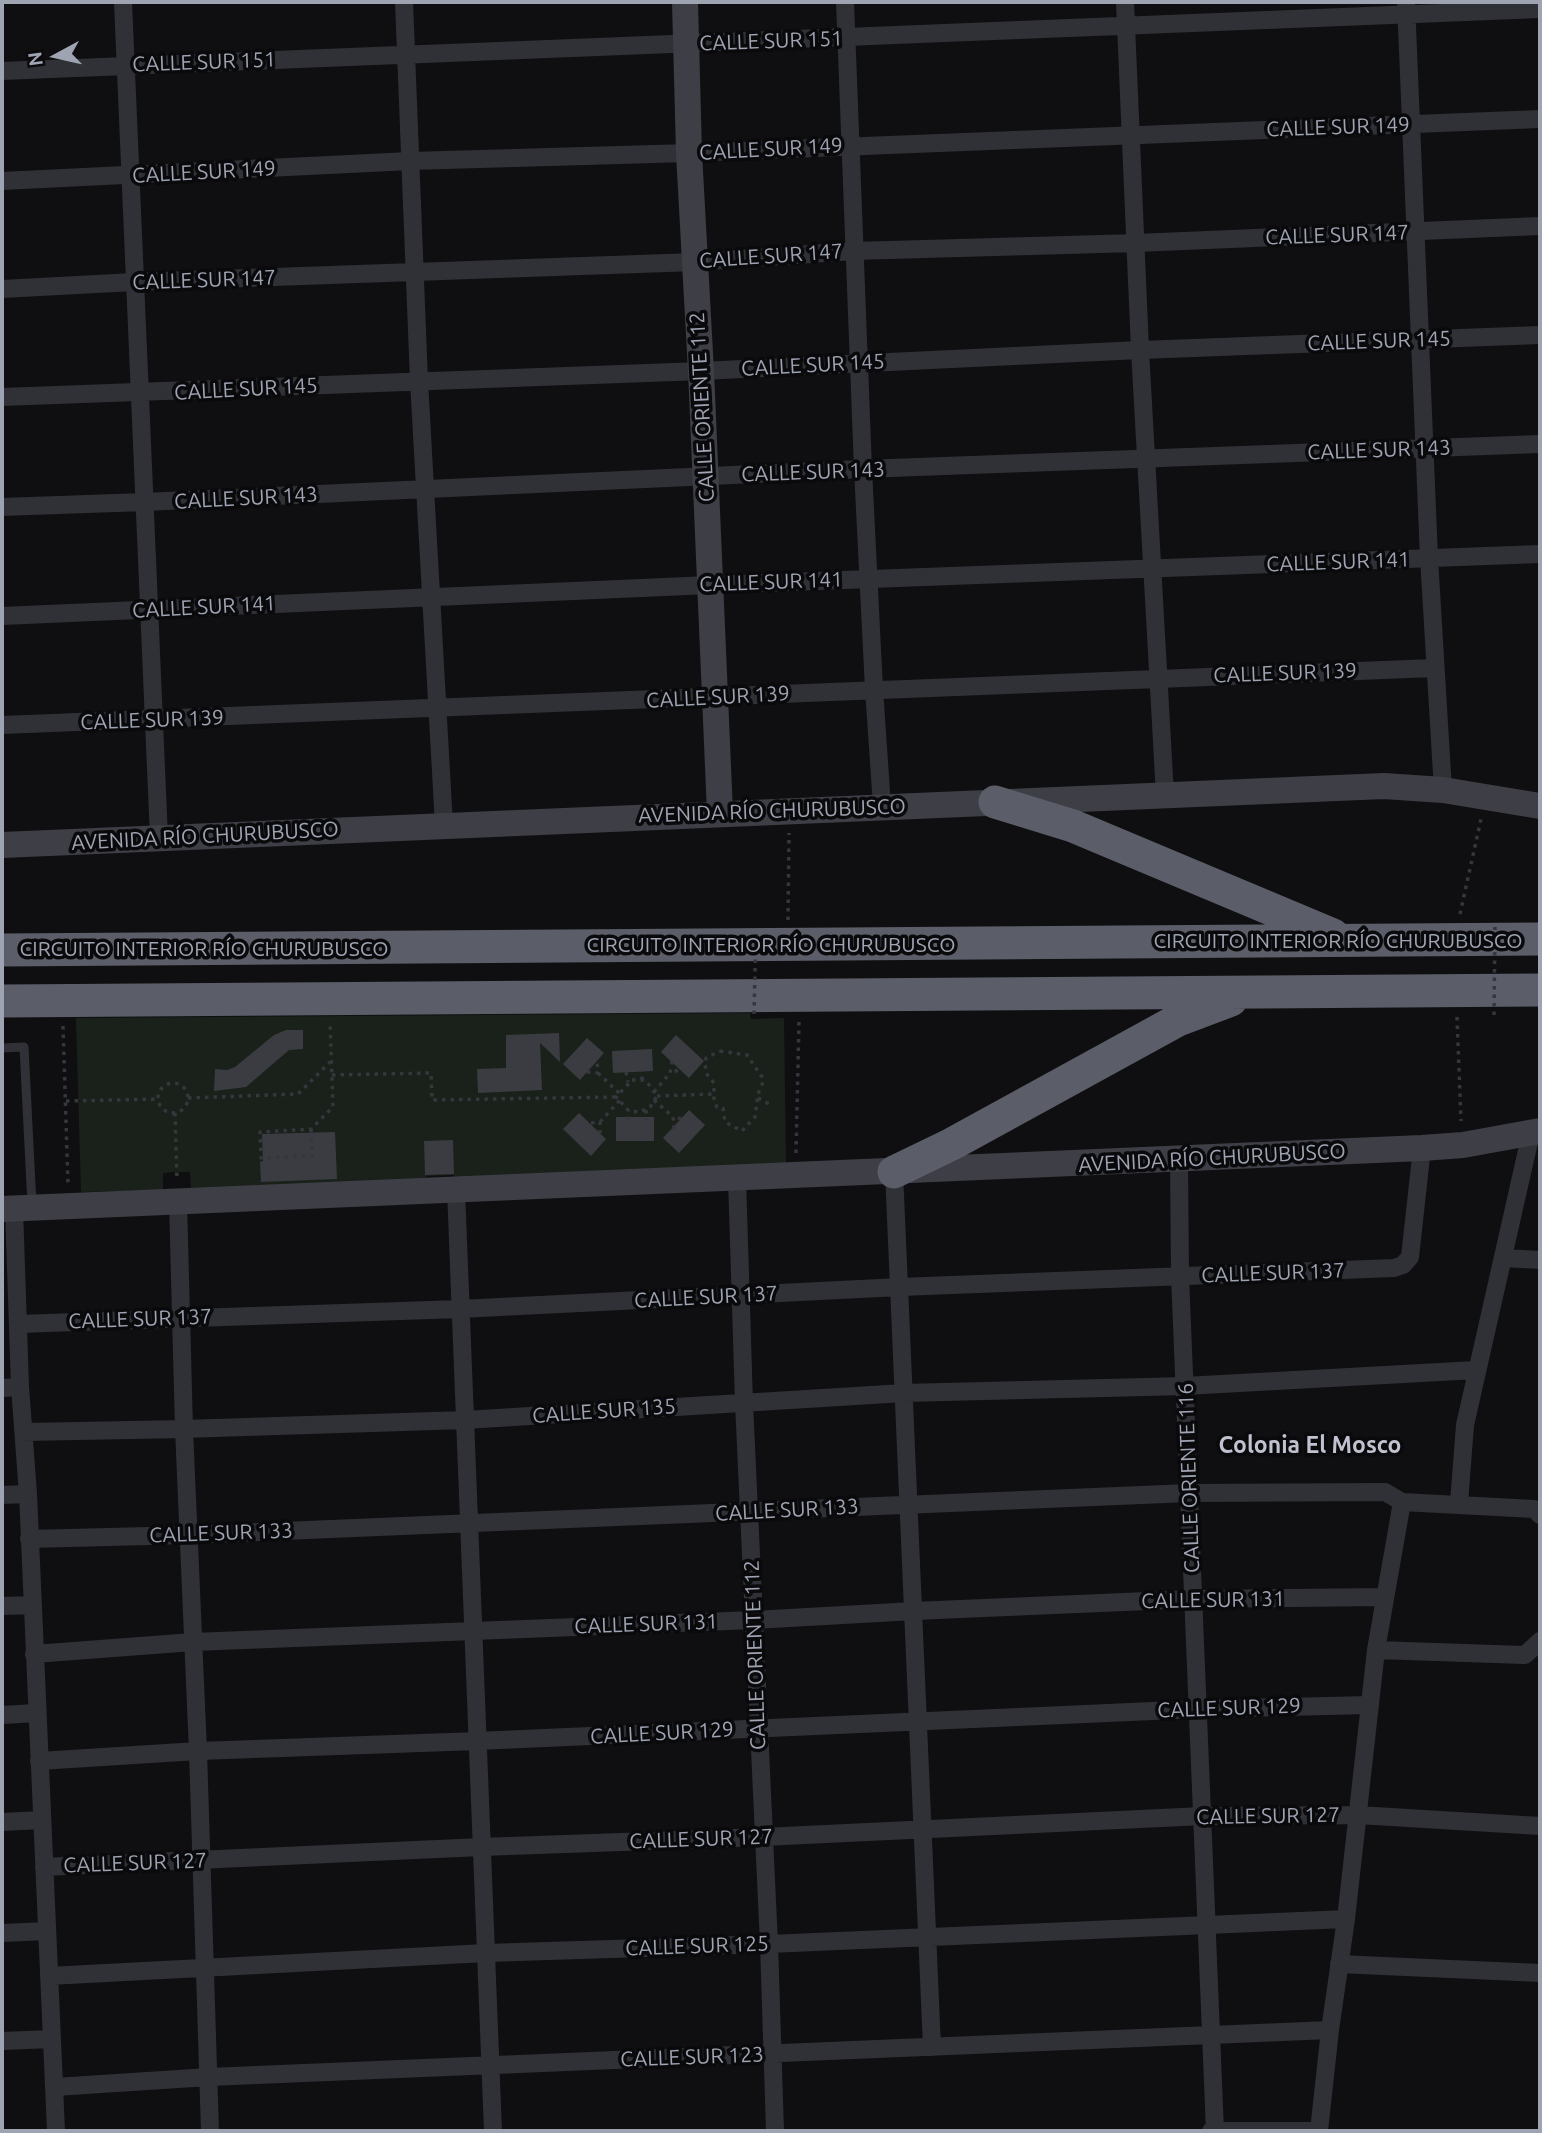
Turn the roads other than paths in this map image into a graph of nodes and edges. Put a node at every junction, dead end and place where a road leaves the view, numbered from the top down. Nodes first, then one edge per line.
1 (123, 2) edge
2 (404, 2) edge
3 (685, 2) edge
4 (845, 2) edge
5 (1125, 2) edge
6 (1406, 8) edge
7 (1540, 9) edge
8 (1126, 25) junction
9 (846, 38) junction
10 (687, 44) junction
11 (406, 54) junction
12 (125, 65) junction
13 (2, 71) edge
14 (1540, 119) edge
15 (1412, 124) junction
16 (1130, 134) junction
17 (851, 146) junction
18 (689, 153) junction
19 (410, 162) junction
20 (130, 176) junction
21 (2, 181) edge
22 (1540, 226) edge
23 (1416, 232) junction
24 (1136, 243) junction
25 (855, 251) junction
26 (695, 261) junction
27 (414, 273) junction
28 (134, 282) junction
29 (2, 289) edge
30 (1540, 335) edge
31 (1420, 340) junction
32 (1140, 350) junction
33 (860, 362) junction
34 (701, 371) junction
35 (419, 381) junction
36 (139, 393) junction
37 (2, 397) edge
38 (1540, 443) edge
39 (1424, 447) junction
40 (1147, 460) junction
41 (863, 469) junction
42 (705, 476) junction
43 (424, 490) junction
44 (144, 502) junction
45 (2, 507) edge
46 (1540, 554) edge
47 (1429, 558) junction
48 (1152, 569) junction
49 (869, 579) junction
50 (710, 585) junction
51 (430, 597) junction
52 (148, 610) junction
53 (2, 616) edge
54 (1434, 668) junction
55 (1157, 678) junction
56 (874, 689) junction
57 (715, 697) junction
58 (437, 709) junction
59 (153, 720) junction
60 (2, 725) edge
61 (1443, 790) junction
62 (1165, 795) junction
63 (995, 802) junction
64 (1538, 804) edge
65 (882, 806) junction
66 (720, 813) junction
67 (444, 825) junction
68 (159, 838) junction
69 (2, 845) edge
70 (1540, 939) edge
71 (1345, 940) junction
72 (2, 950) edge
73 (1540, 990) edge
74 (1256, 992) junction
75 (2, 1001) edge
76 (2, 1048) edge
77 (1536, 1132) edge
78 (1422, 1148) junction
79 (1179, 1159) junction
80 (894, 1172) junction
81 (737, 1178) junction
82 (456, 1190) junction
83 (178, 1202) junction
84 (16, 1208) edge
85 (1504, 1258) junction
86 (1540, 1260) edge
87 (1180, 1276) junction
88 (9, 1280) edge
89 (900, 1287) junction
90 (740, 1295) junction
91 (460, 1310) junction
92 (182, 1317) junction
93 (18, 1324) junction
94 (1476, 1370) junction
95 (1185, 1386) junction
96 (20, 1387) junction
97 (2, 1388) edge
98 (904, 1394) junction
99 (744, 1402) junction
100 (464, 1420) junction
101 (184, 1429) junction
102 (24, 1432) junction
103 (1189, 1493) junction
104 (28, 1494) junction
105 (2, 1495) edge
106 (1402, 1502) junction
107 (1459, 1503) junction
108 (908, 1505) junction
109 (749, 1512) junction
110 (1540, 1515) edge
111 (469, 1522) junction
112 (188, 1535) junction
113 (29, 1539) junction
114 (1385, 1597) junction
115 (1194, 1599) junction
116 (33, 1605) junction
117 (2, 1606) edge
118 (914, 1611) junction
119 (754, 1620) junction
120 (472, 1630) junction
121 (193, 1642) junction
122 (1540, 1642) edge
123 (1376, 1650) junction
124 (34, 1654) junction
125 (1370, 1705) junction
126 (1198, 1709) junction
127 (36, 1713) junction
128 (2, 1715) edge
129 (918, 1722) junction
130 (758, 1729) junction
131 (477, 1741) junction
132 (198, 1751) junction
133 (38, 1761) junction
134 (1358, 1815) junction
135 (1203, 1816) junction
136 (41, 1820) junction
137 (2, 1822) edge
138 (1540, 1826) edge
139 (924, 1830) junction
140 (763, 1837) junction
141 (481, 1847) junction
142 (202, 1860) junction
143 (44, 1867) junction
144 (1346, 1919) junction
145 (1206, 1923) junction
146 (47, 1931) junction
147 (2, 1933) edge
148 (928, 1936) junction
149 (769, 1944) junction
150 (486, 1954) junction
151 (1339, 1964) junction
152 (204, 1969) junction
153 (1540, 1973) edge
154 (49, 1976) junction
155 (1330, 2030) junction
156 (1211, 2036) junction
157 (51, 2039) junction
158 (2, 2041) edge
159 (932, 2047) junction
160 (774, 2054) junction
161 (491, 2066) junction
162 (209, 2077) junction
163 (55, 2087) junction
164 (56, 2131) edge
165 (210, 2131) edge
166 (493, 2131) edge
167 (775, 2131) edge
168 (1214, 2131) edge
169 (1313, 2131) edge
170 (1319, 2131) edge

1 - 12 street
2 - 11 street
3 - 10 main road, CALLE ORIENTE 112
4 - 9 street
5 - 8 street
6 - 7 street, CALLE SUR 151
6 - 8 street, CALLE SUR 151
6 - 15 street
8 - 9 street, CALLE SUR 151
8 - 16 street
9 - 10 street, CALLE SUR 151
9 - 17 street
10 - 11 street, CALLE SUR 151
10 - 18 main road, CALLE ORIENTE 112
11 - 12 street, CALLE SUR 151
11 - 19 street
12 - 13 street, CALLE SUR 151
12 - 20 street
14 - 15 street, CALLE SUR 149
15 - 16 street, CALLE SUR 149
15 - 23 street
16 - 17 street, CALLE SUR 149
16 - 24 street
17 - 18 street, CALLE SUR 149
17 - 25 street
18 - 19 street, CALLE SUR 149
18 - 26 main road, CALLE ORIENTE 112
19 - 20 street, CALLE SUR 149
19 - 27 street
20 - 21 street, CALLE SUR 149
20 - 28 street
22 - 23 street, CALLE SUR 147
23 - 24 street, CALLE SUR 147
23 - 31 street
24 - 25 street, CALLE SUR 147
24 - 32 street
25 - 26 street, CALLE SUR 147
25 - 33 street
26 - 27 street, CALLE SUR 147
26 - 34 main road, CALLE ORIENTE 112
27 - 28 street, CALLE SUR 147
27 - 35 street
28 - 29 street, CALLE SUR 147
28 - 36 street
30 - 31 street, CALLE SUR 145
31 - 32 street, CALLE SUR 145
31 - 39 street
32 - 33 street, CALLE SUR 145
32 - 40 street
33 - 34 street, CALLE SUR 145
33 - 41 street
34 - 35 street, CALLE SUR 145
34 - 42 main road, CALLE ORIENTE 112
35 - 36 street, CALLE SUR 145
35 - 43 street
36 - 37 street, CALLE SUR 145
36 - 44 street
38 - 39 street, CALLE SUR 143
39 - 40 street, CALLE SUR 143
39 - 47 street
40 - 41 street, CALLE SUR 143
40 - 48 street
41 - 42 street, CALLE SUR 143
41 - 49 street
42 - 43 street, CALLE SUR 143
42 - 50 main road, CALLE ORIENTE 112
43 - 44 street, CALLE SUR 143
43 - 51 street
44 - 45 street, CALLE SUR 143
44 - 52 street
46 - 47 street, CALLE SUR 141
47 - 48 street, CALLE SUR 141
47 - 54 street
48 - 49 street, CALLE SUR 141
48 - 55 street
49 - 50 street, CALLE SUR 141
49 - 56 street
50 - 51 street, CALLE SUR 141
50 - 57 main road, CALLE ORIENTE 112
51 - 52 street, CALLE SUR 141
51 - 58 street
52 - 53 street, CALLE SUR 141
52 - 59 street
54 - 55 street, CALLE SUR 139
54 - 61 street
55 - 56 street, CALLE SUR 139
55 - 62 street
56 - 57 street, CALLE SUR 139
56 - 65 street
57 - 58 street, CALLE SUR 139
57 - 66 main road, CALLE ORIENTE 112
58 - 59 street, CALLE SUR 139
58 - 67 street
59 - 60 street, CALLE SUR 139
59 - 68 street
61 - 62 main road, AVENIDA RÍO CHURUBUSCO
61 - 64 main road, AVENIDA RÍO CHURUBUSCO
62 - 63 main road, AVENIDA RÍO CHURUBUSCO
63 - 65 main road, AVENIDA RÍO CHURUBUSCO
63 - 71 highway
65 - 66 main road, AVENIDA RÍO CHURUBUSCO
66 - 67 main road, AVENIDA RÍO CHURUBUSCO
67 - 68 main road, AVENIDA RÍO CHURUBUSCO
68 - 69 main road, AVENIDA RÍO CHURUBUSCO
70 - 71 highway, CIRCUITO INTERIOR RÍO CHURUBUSCO
71 - 72 highway, CIRCUITO INTERIOR RÍO CHURUBUSCO
73 - 74 highway
74 - 75 highway
74 - 80 highway
76 - 84 lane
77 - 78 main road, AVENIDA RÍO CHURUBUSCO
77 - 85 street
78 - 79 main road, AVENIDA RÍO CHURUBUSCO
78 - 87 street, CALLE SUR 137
79 - 80 main road, AVENIDA RÍO CHURUBUSCO
79 - 87 street, CALLE ORIENTE 116
80 - 81 main road, AVENIDA RÍO CHURUBUSCO
80 - 89 street
81 - 82 main road, AVENIDA RÍO CHURUBUSCO
81 - 90 street, CALLE ORIENTE 112
82 - 83 main road, AVENIDA RÍO CHURUBUSCO
82 - 91 street
83 - 84 main road, AVENIDA RÍO CHURUBUSCO
83 - 92 street
84 - 88 street
85 - 86 street
85 - 94 street
87 - 89 street, CALLE SUR 137
87 - 95 street, CALLE ORIENTE 116
88 - 93 street
89 - 90 street, CALLE SUR 137
89 - 98 street
90 - 91 street, CALLE SUR 137
90 - 99 street, CALLE ORIENTE 112
91 - 92 street, CALLE SUR 137
91 - 100 street
92 - 93 street, CALLE SUR 137
92 - 101 street
93 - 96 street
94 - 95 street, CALLE SUR 135
94 - 107 street
95 - 98 street, CALLE SUR 135
95 - 103 street, CALLE ORIENTE 116
96 - 97 street
96 - 102 street
98 - 99 street, CALLE SUR 135
98 - 108 street
99 - 100 street, CALLE SUR 135
99 - 109 street, CALLE ORIENTE 112
100 - 101 street, CALLE SUR 135
100 - 111 street
101 - 102 street, CALLE SUR 135
101 - 112 street
102 - 104 street
103 - 106 street, CALLE SUR 133
103 - 108 street, CALLE SUR 133
103 - 115 street, CALLE ORIENTE 116
104 - 105 street
104 - 113 street
106 - 107 street, CALLE SUR 133
106 - 114 street
107 - 110 street, CALLE SUR 133
108 - 109 street, CALLE SUR 133
108 - 118 street
109 - 111 street, CALLE SUR 133
109 - 119 street, CALLE ORIENTE 112
111 - 112 street, CALLE SUR 133
111 - 120 street
112 - 113 street, CALLE SUR 133
112 - 121 street
113 - 116 street
114 - 115 street, CALLE SUR 131
114 - 123 street
115 - 118 street, CALLE SUR 131
115 - 126 street, CALLE ORIENTE 116
116 - 117 street
116 - 124 street
118 - 119 street, CALLE SUR 131
118 - 129 street
119 - 120 street, CALLE SUR 131
119 - 130 street, CALLE ORIENTE 112
120 - 121 street, CALLE SUR 131
120 - 131 street
121 - 124 street, CALLE SUR 131
121 - 132 street
122 - 123 street
123 - 125 street
124 - 127 street
125 - 126 street, CALLE SUR 129
125 - 134 street
126 - 129 street, CALLE SUR 129
126 - 135 street, CALLE ORIENTE 116
127 - 128 street
127 - 133 street
129 - 130 street, CALLE SUR 129
129 - 139 street
130 - 131 street, CALLE SUR 129
130 - 140 street, CALLE ORIENTE 112
131 - 132 street, CALLE SUR 129
131 - 141 street
132 - 133 street, CALLE SUR 129
132 - 142 street
133 - 136 street
134 - 135 street, CALLE SUR 127
134 - 138 street, CALLE SUR 127
134 - 144 street
135 - 139 street, CALLE SUR 127
135 - 145 street, CALLE ORIENTE 116
136 - 137 street
136 - 143 street
139 - 140 street, CALLE SUR 127
139 - 148 street
140 - 141 street, CALLE SUR 127
140 - 149 street, CALLE ORIENTE 112
141 - 142 street, CALLE SUR 127
141 - 150 street
142 - 143 street, CALLE SUR 127
142 - 152 street
143 - 146 street
144 - 145 street, CALLE SUR 125
144 - 151 street
145 - 148 street, CALLE SUR 125
145 - 156 street, CALLE ORIENTE 116
146 - 147 street
146 - 154 street
148 - 149 street, CALLE SUR 125
148 - 159 street
149 - 150 street, CALLE SUR 125
149 - 160 street, CALLE ORIENTE 112
150 - 152 street, CALLE SUR 125
150 - 161 street
151 - 153 street
151 - 155 street
152 - 154 street, CALLE SUR 125
152 - 162 street
154 - 157 street
155 - 156 street, CALLE SUR 123
155 - 170 street
156 - 159 street, CALLE SUR 123
156 - 168 street, CALLE ORIENTE 116
157 - 158 street
157 - 163 street
159 - 160 street, CALLE SUR 123
160 - 161 street, CALLE SUR 123
160 - 167 street, CALLE ORIENTE 112
161 - 162 street, CALLE SUR 123
161 - 166 street
162 - 163 street, CALLE SUR 123
162 - 165 street
163 - 164 street
168 - 169 street

